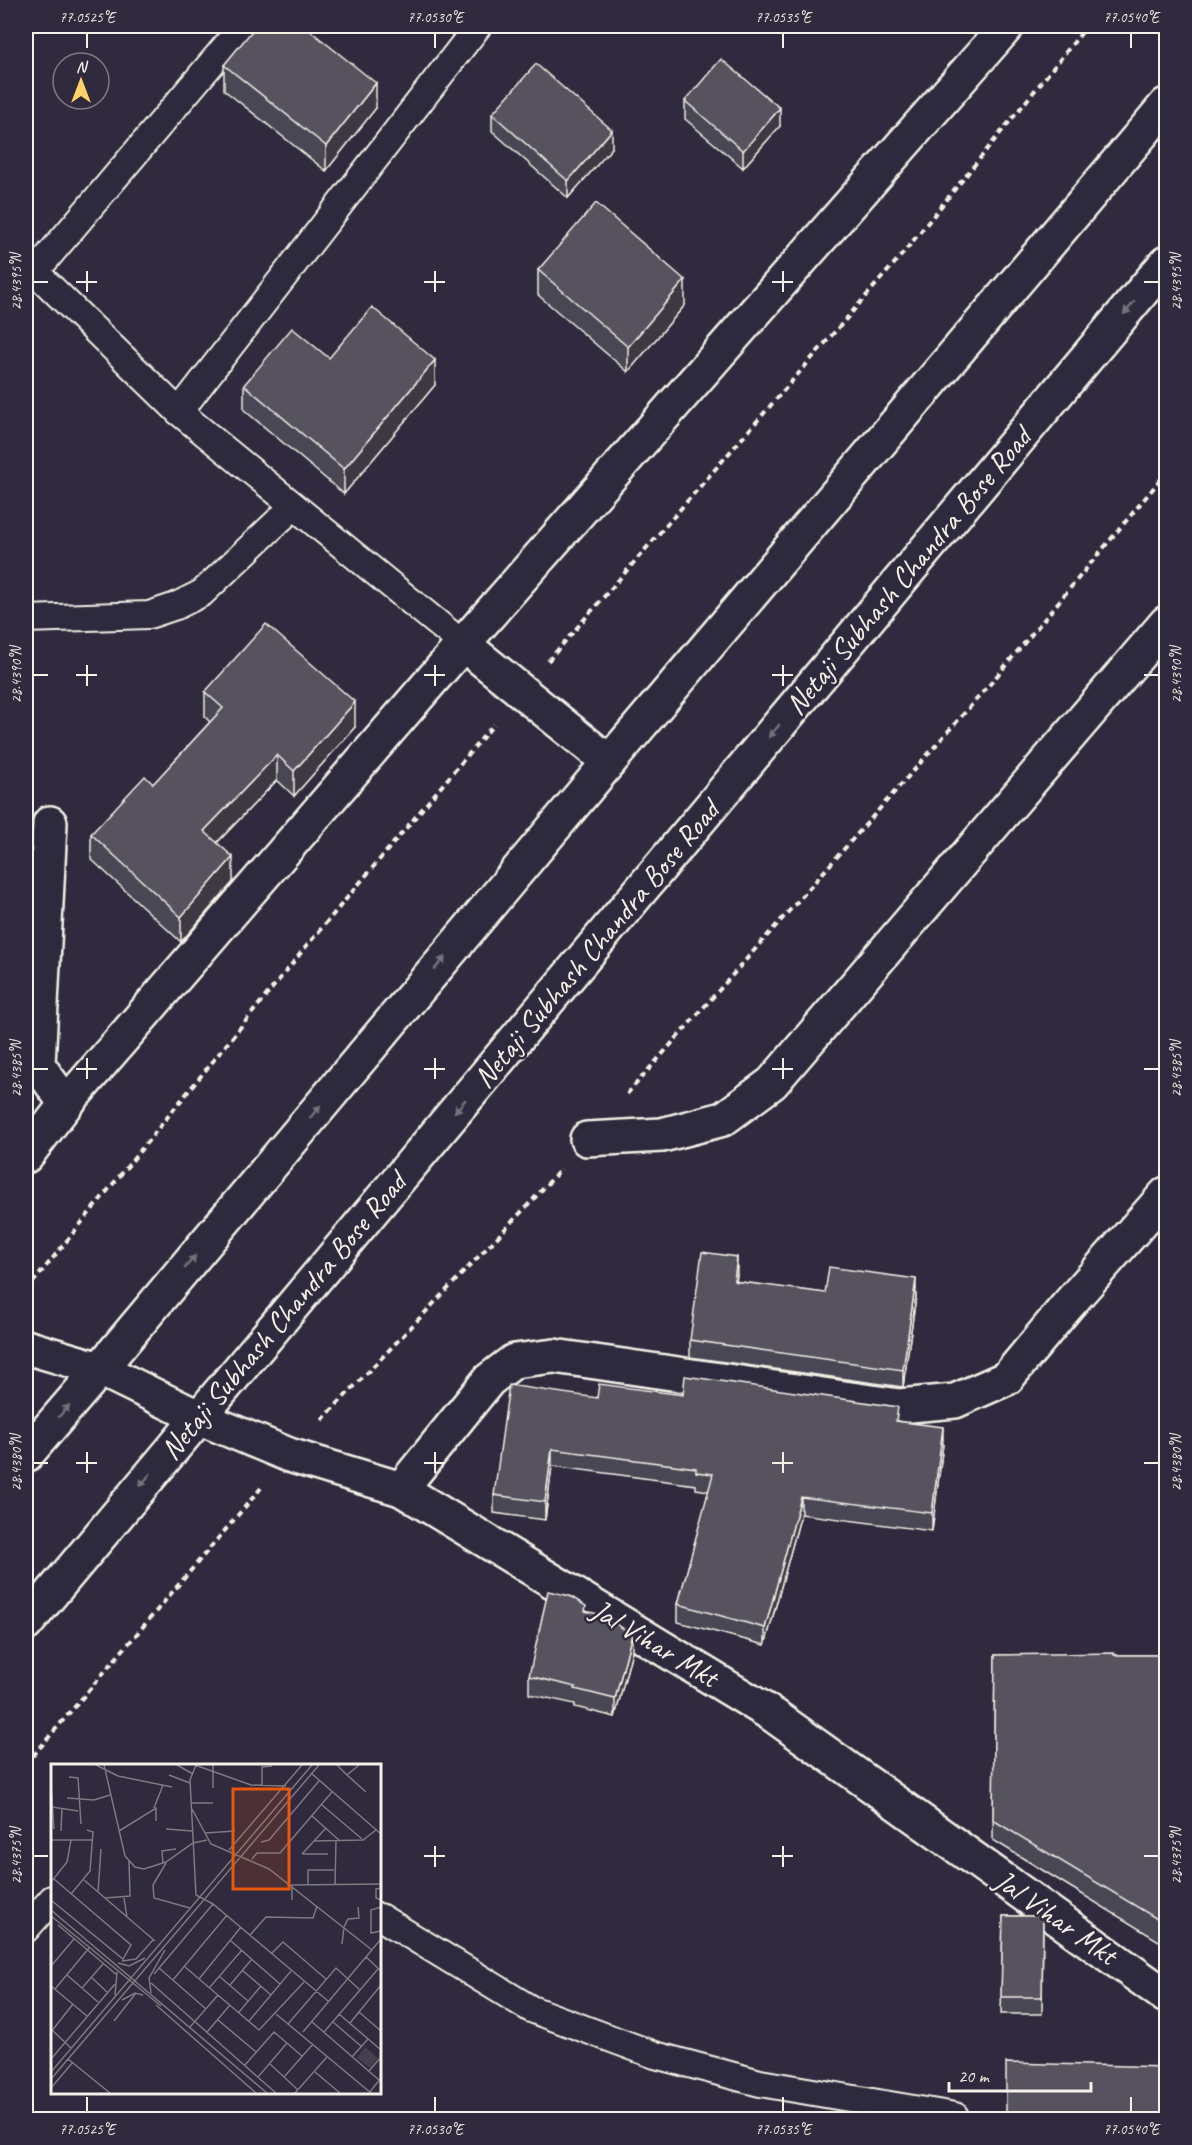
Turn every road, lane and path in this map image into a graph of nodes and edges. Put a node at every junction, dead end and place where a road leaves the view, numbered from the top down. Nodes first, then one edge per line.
1 (243, 26) edge
2 (478, 26) edge
3 (1007, 26) edge
4 (1087, 26) edge
5 (1167, 105) edge
6 (1167, 263) edge
7 (30, 268) edge
8 (179, 412) junction
9 (1167, 473) edge
10 (293, 507) junction
11 (26, 619) edge
12 (1167, 623) edge
13 (463, 644) junction
14 (522, 691) junction
15 (609, 762) junction
16 (50, 823) dead end
17 (35, 906) edge
18 (66, 1104) junction
19 (587, 1139) junction
20 (26, 1156) edge
21 (1167, 1194) edge
22 (26, 1291) edge
23 (26, 1347) edge
24 (100, 1369) junction
25 (198, 1417) junction
26 (26, 1455) edge
27 (289, 1455) junction
28 (401, 1489) junction
29 (26, 1624) edge
30 (26, 1764) edge
31 (51, 1900) edge
32 (381, 1918) edge
33 (26, 1929) edge
34 (1167, 1996) edge
35 (955, 2116) dead end

1 - 7 lane
2 - 8 lane
3 - 13 street
4 - 14 path
5 - 15 street
6 -> 25 street, Netaji Subhash Chandra Bose Road
7 - 8 lane
8 - 10 lane
9 - 19 path
10 - 11 lane
10 - 13 lane
12 - 19 street
13 - 14 street
13 - 18 street
14 - 15 street
14 - 22 path
24 -> 15 street
16 - 17 street
17 - 18 street
18 - 20 street
19 - 27 path
21 - 28 street
23 - 24 street, Jal Vihar Mkt
24 - 25 street, Jal Vihar Mkt
26 -> 24 street
25 - 27 street, Jal Vihar Mkt
25 -> 29 street, Netaji Subhash Chandra Bose Road
27 - 28 street, Jal Vihar Mkt
27 - 30 path
28 - 34 street, Jal Vihar Mkt
31 - 33 lane
32 - 35 lane

